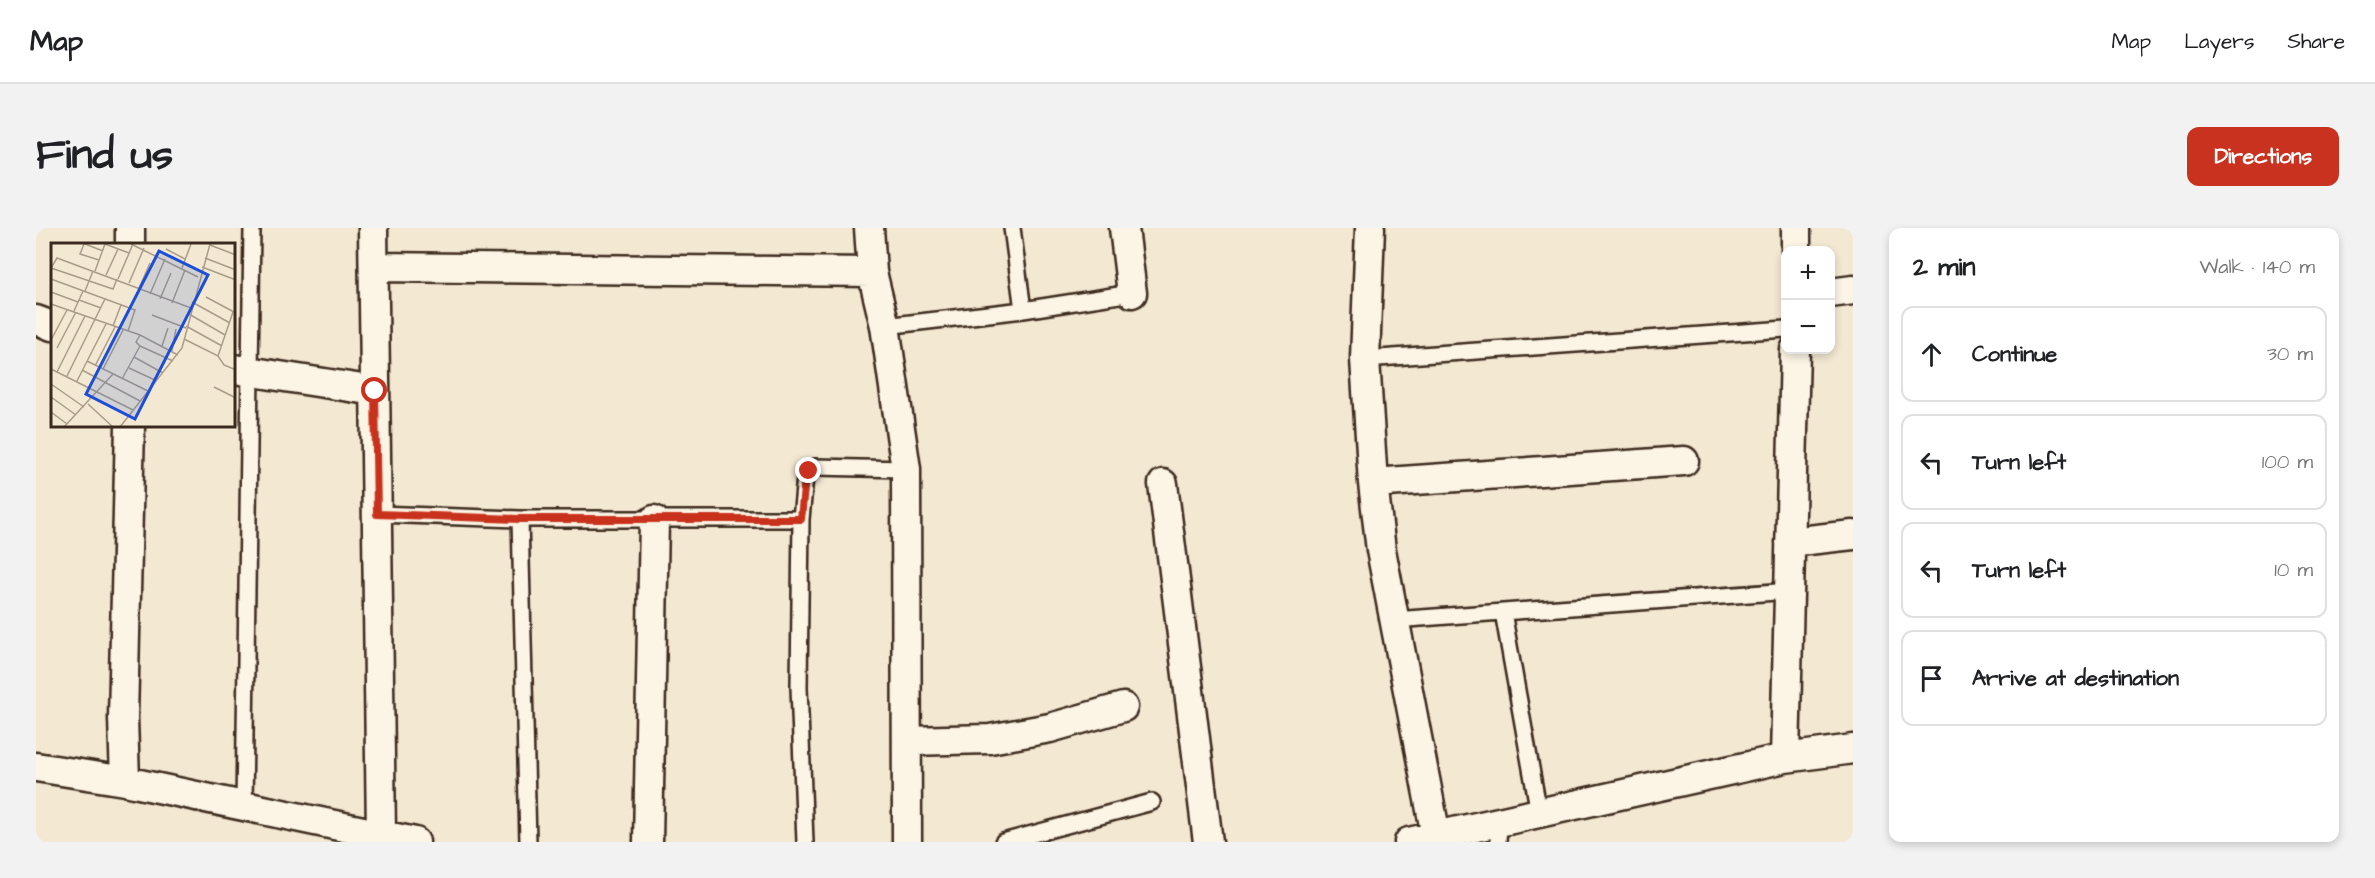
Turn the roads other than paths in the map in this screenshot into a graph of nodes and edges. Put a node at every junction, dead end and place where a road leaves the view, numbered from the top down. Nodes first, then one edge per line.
1 (252, 228) edge
2 (373, 228) edge
3 (869, 228) edge
4 (1012, 228) edge
5 (1124, 228) edge
6 (1370, 228) edge
7 (1796, 228) edge
8 (1796, 246) edge
9 (374, 267) junction
10 (872, 272) junction
11 (1853, 290) edge
12 (1835, 292) edge
13 (1132, 293) joint
14 (1023, 309) junction
15 (36, 320) edge
16 (51, 326) edge
17 (885, 326) junction
18 (1781, 329) edge
19 (1795, 354) edge
20 (1365, 359) junction
21 (242, 370) edge
22 (375, 391) junction
23 (130, 428) edge
24 (1684, 461) dead end
25 (906, 469) junction
26 (1373, 483) junction
27 (1163, 484) dead end
28 (377, 514) junction
29 (520, 519) junction
30 (801, 519) junction
31 (654, 520) junction
32 (1853, 535) edge
33 (1790, 542) junction
34 (1789, 591) junction
35 (1503, 612) junction
36 (1394, 620) junction
37 (1123, 707) dead end
38 (907, 741) junction
39 (1853, 749) edge
40 (1785, 758) junction
41 (36, 767) edge
42 (125, 781) junction
43 (1152, 802) dead end
44 (244, 806) junction
45 (1539, 813) junction
46 (1498, 832) edge
47 (381, 834) junction
48 (1422, 839) edge
49 (415, 842) edge
50 (528, 842) edge
51 (648, 842) edge
52 (805, 842) edge
53 (907, 842) edge
54 (1003, 842) edge
55 (1208, 842) edge

1 - 21 lane
2 - 9 street
3 - 10 street
4 - 14 lane
5 - 13 street
6 - 20 street
7 - 8 street
9 - 10 street
9 - 22 street
10 - 17 street
11 - 12 street
13 - 14 lane
14 - 17 lane
15 - 16 street
17 - 25 street
18 - 20 lane
19 - 33 street
20 - 26 street
21 - 22 street
21 - 44 lane
22 - 28 street
23 - 42 street
24 - 26 street
25 - 30 lane
25 - 38 street
26 - 36 street
27 - 55 street
28 - 29 lane
28 - 47 street
29 - 31 lane
29 - 50 lane
30 - 31 lane
30 - 52 lane
31 - 51 street
32 - 33 street
33 - 34 street
34 - 35 lane
34 - 40 street
35 - 36 lane
35 - 45 lane
36 - 48 street
37 - 38 street
38 - 53 street
39 - 40 street
40 - 45 street
41 - 42 street
42 - 44 street
43 - 54 lane
44 - 47 street
45 - 46 street
46 - 48 street
47 - 49 street

